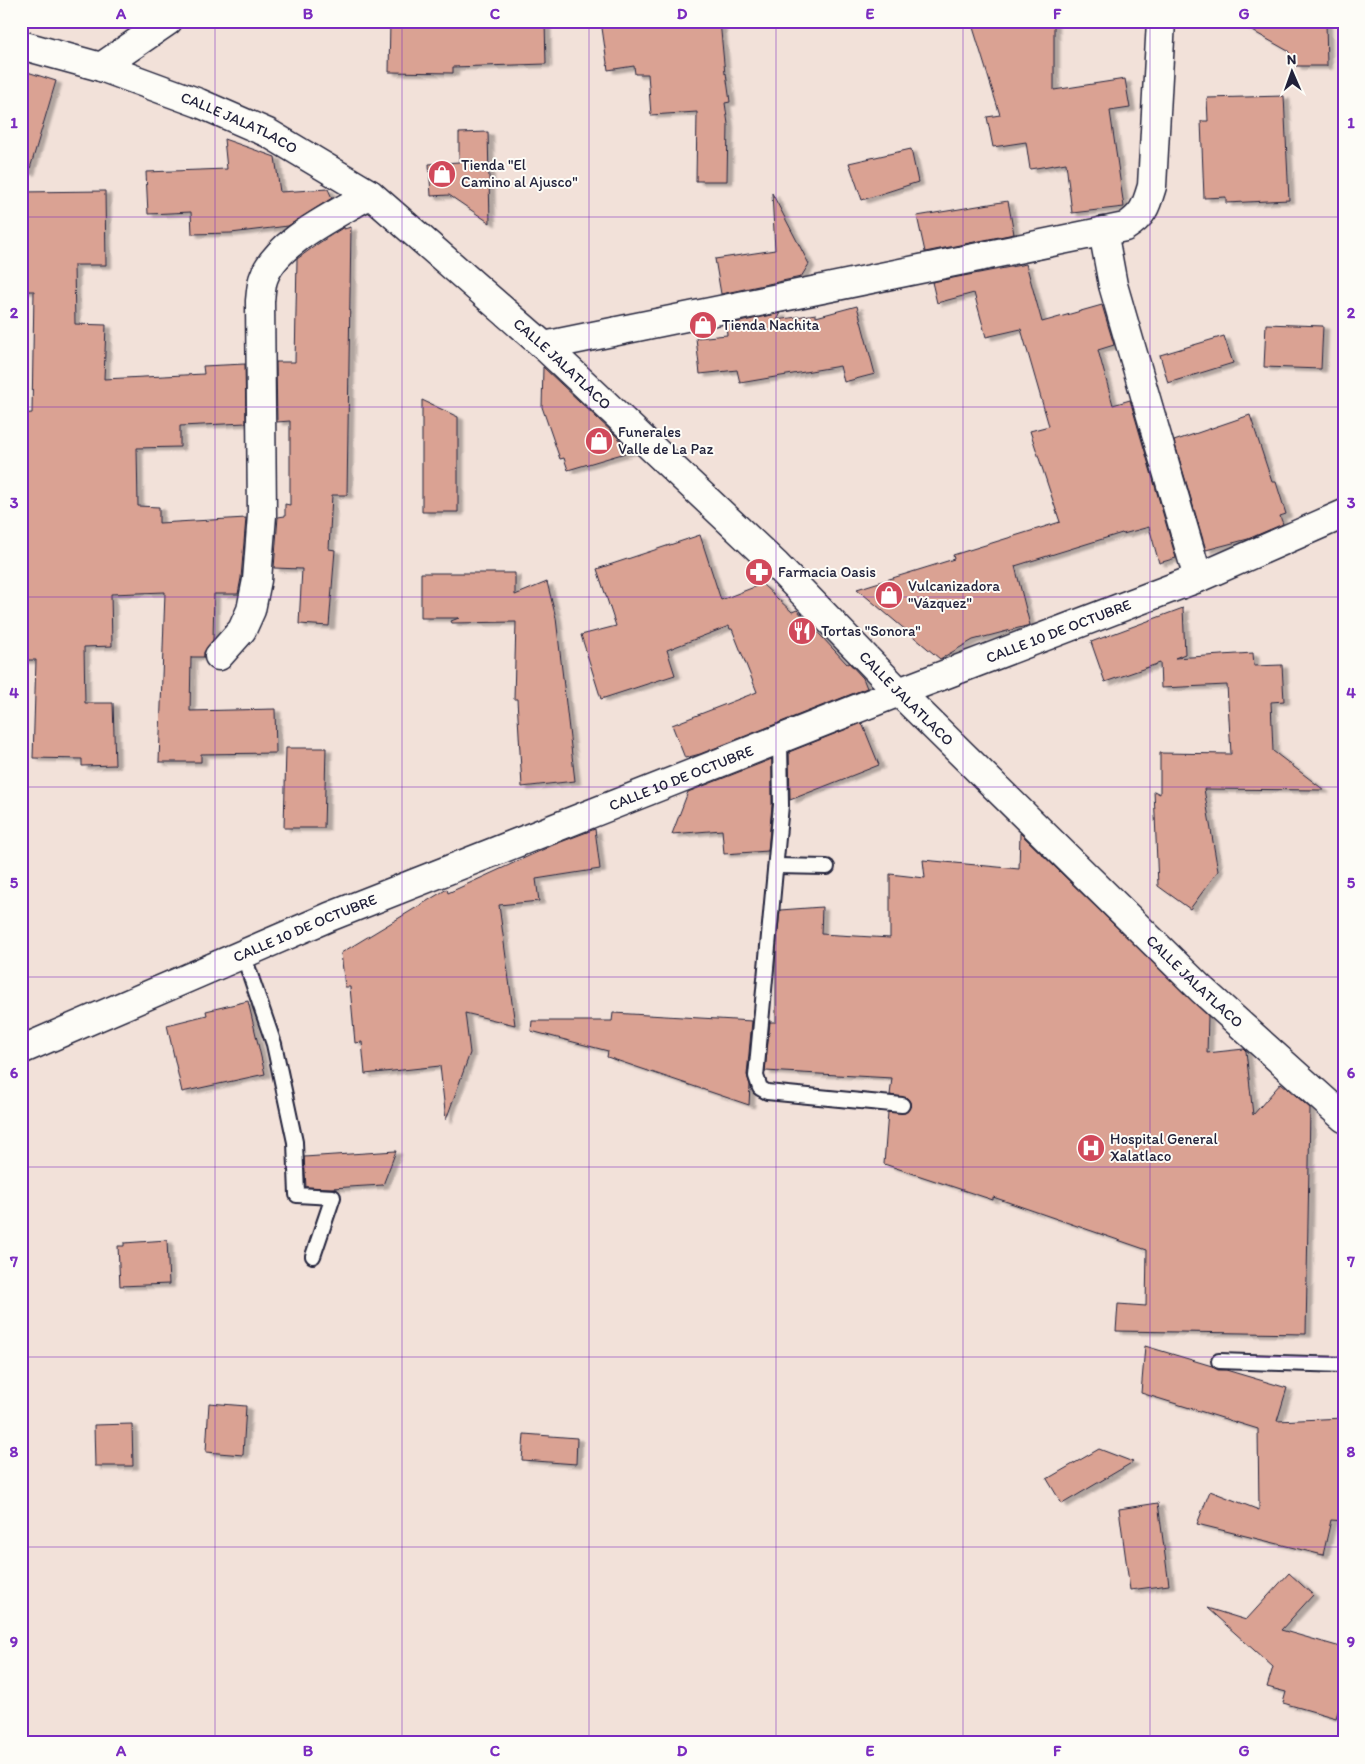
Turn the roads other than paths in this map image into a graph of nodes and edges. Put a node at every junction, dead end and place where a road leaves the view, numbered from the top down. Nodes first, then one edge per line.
1 (168, 21) edge
2 (1161, 21) edge
3 (21, 45) edge
4 (101, 67) junction
5 (370, 194) junction
6 (1103, 231) junction
7 (544, 346) junction
8 (1344, 514) edge
9 (1198, 578) junction
10 (219, 656) dead end
11 (899, 692) junction
12 (780, 739) junction
13 (776, 866) junction
14 (827, 867) dead end
15 (243, 954) junction
16 (21, 1050) edge
17 (902, 1105) dead end
18 (1344, 1118) edge
19 (312, 1256) dead end
20 (1219, 1361) dead end
21 (1344, 1365) edge

1 - 4 street
2 - 6 street
3 - 4 street, CALLE JALATLACO
4 - 5 street, CALLE JALATLACO
5 - 7 street, CALLE JALATLACO
5 - 10 street
6 - 7 street
6 - 9 street
7 - 11 street, CALLE JALATLACO
8 - 9 street, CALLE 10 DE OCTUBRE
9 - 11 street, CALLE 10 DE OCTUBRE
11 - 12 street, CALLE 10 DE OCTUBRE
11 - 18 street, CALLE JALATLACO
12 - 13 lane
12 - 15 street, CALLE 10 DE OCTUBRE
13 - 14 lane
13 - 17 lane
15 - 16 street, CALLE 10 DE OCTUBRE
15 - 19 lane
20 - 21 lane

